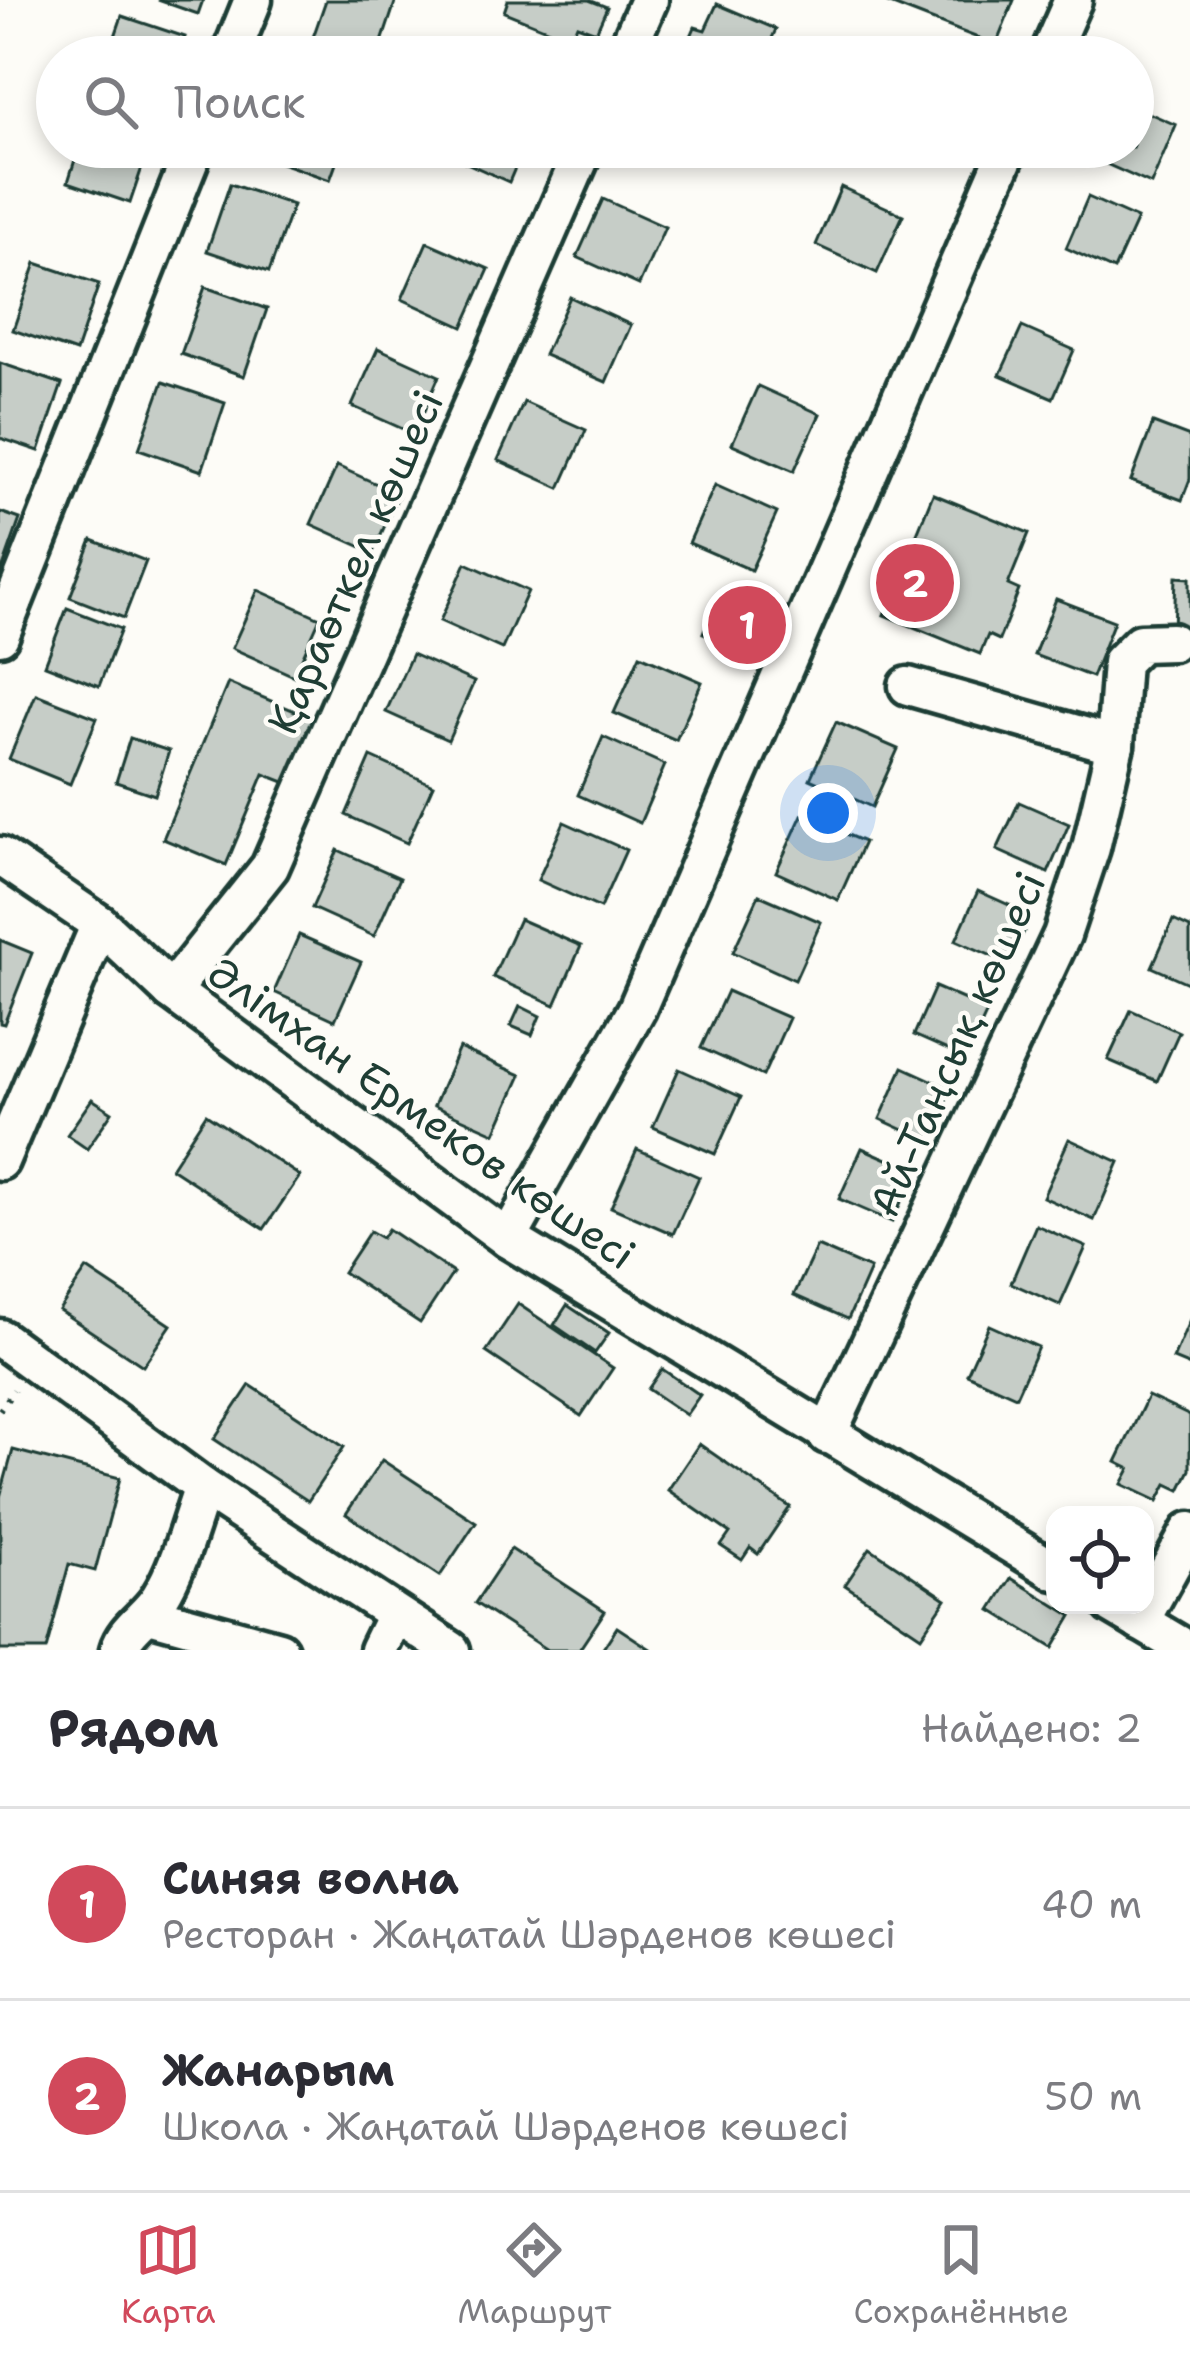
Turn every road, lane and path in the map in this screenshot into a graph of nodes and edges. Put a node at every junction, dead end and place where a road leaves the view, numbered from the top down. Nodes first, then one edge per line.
1 (253, 0) edge
2 (649, 0) edge
3 (1073, 0) edge
4 (238, 36) edge
5 (633, 36) edge
6 (1057, 36) edge
7 (187, 168) edge
8 (576, 168) edge
9 (1000, 168) edge
10 (0, 636) edge
11 (1172, 642) dead end
12 (908, 686) dead end
13 (1115, 745) junction
14 (0, 856) edge
15 (100, 924) junction
16 (171, 991) junction
17 (0, 1162) edge
18 (508, 1239) junction
19 (0, 1338) edge
20 (827, 1435) junction
21 (203, 1487) junction
22 (1190, 1532) edge
23 (1046, 1566) edge
24 (1154, 1578) edge
25 (149, 1614) junction
26 (1128, 1614) edge
27 (394, 1615) junction
28 (119, 1650) edge
29 (280, 1650) edge
30 (378, 1650) edge
31 (451, 1650) edge
32 (1188, 1650) edge

1 - 4 street
2 - 5 street
3 - 6 street
7 - 10 street
8 - 16 street, Қараөткел көшесі
9 - 18 street
11 - 13 street, Ай-Таңсық көшесі
12 - 13 street
13 - 20 street, Ай-Таңсық көшесі
14 - 15 street, Әлімхан Ермеков көшесі
15 - 16 street, Әлімхан Ермеков көшесі
15 - 17 street
16 - 18 street, Әлімхан Ермеков көшесі
18 - 20 street, Әлімхан Ермеков көшесі
19 - 21 street
20 - 23 street, Әлімхан Ермеков көшесі
21 - 25 street
21 - 27 street
22 - 24 street
25 - 28 street
25 - 29 street
26 - 32 street
27 - 30 street
27 - 31 street

